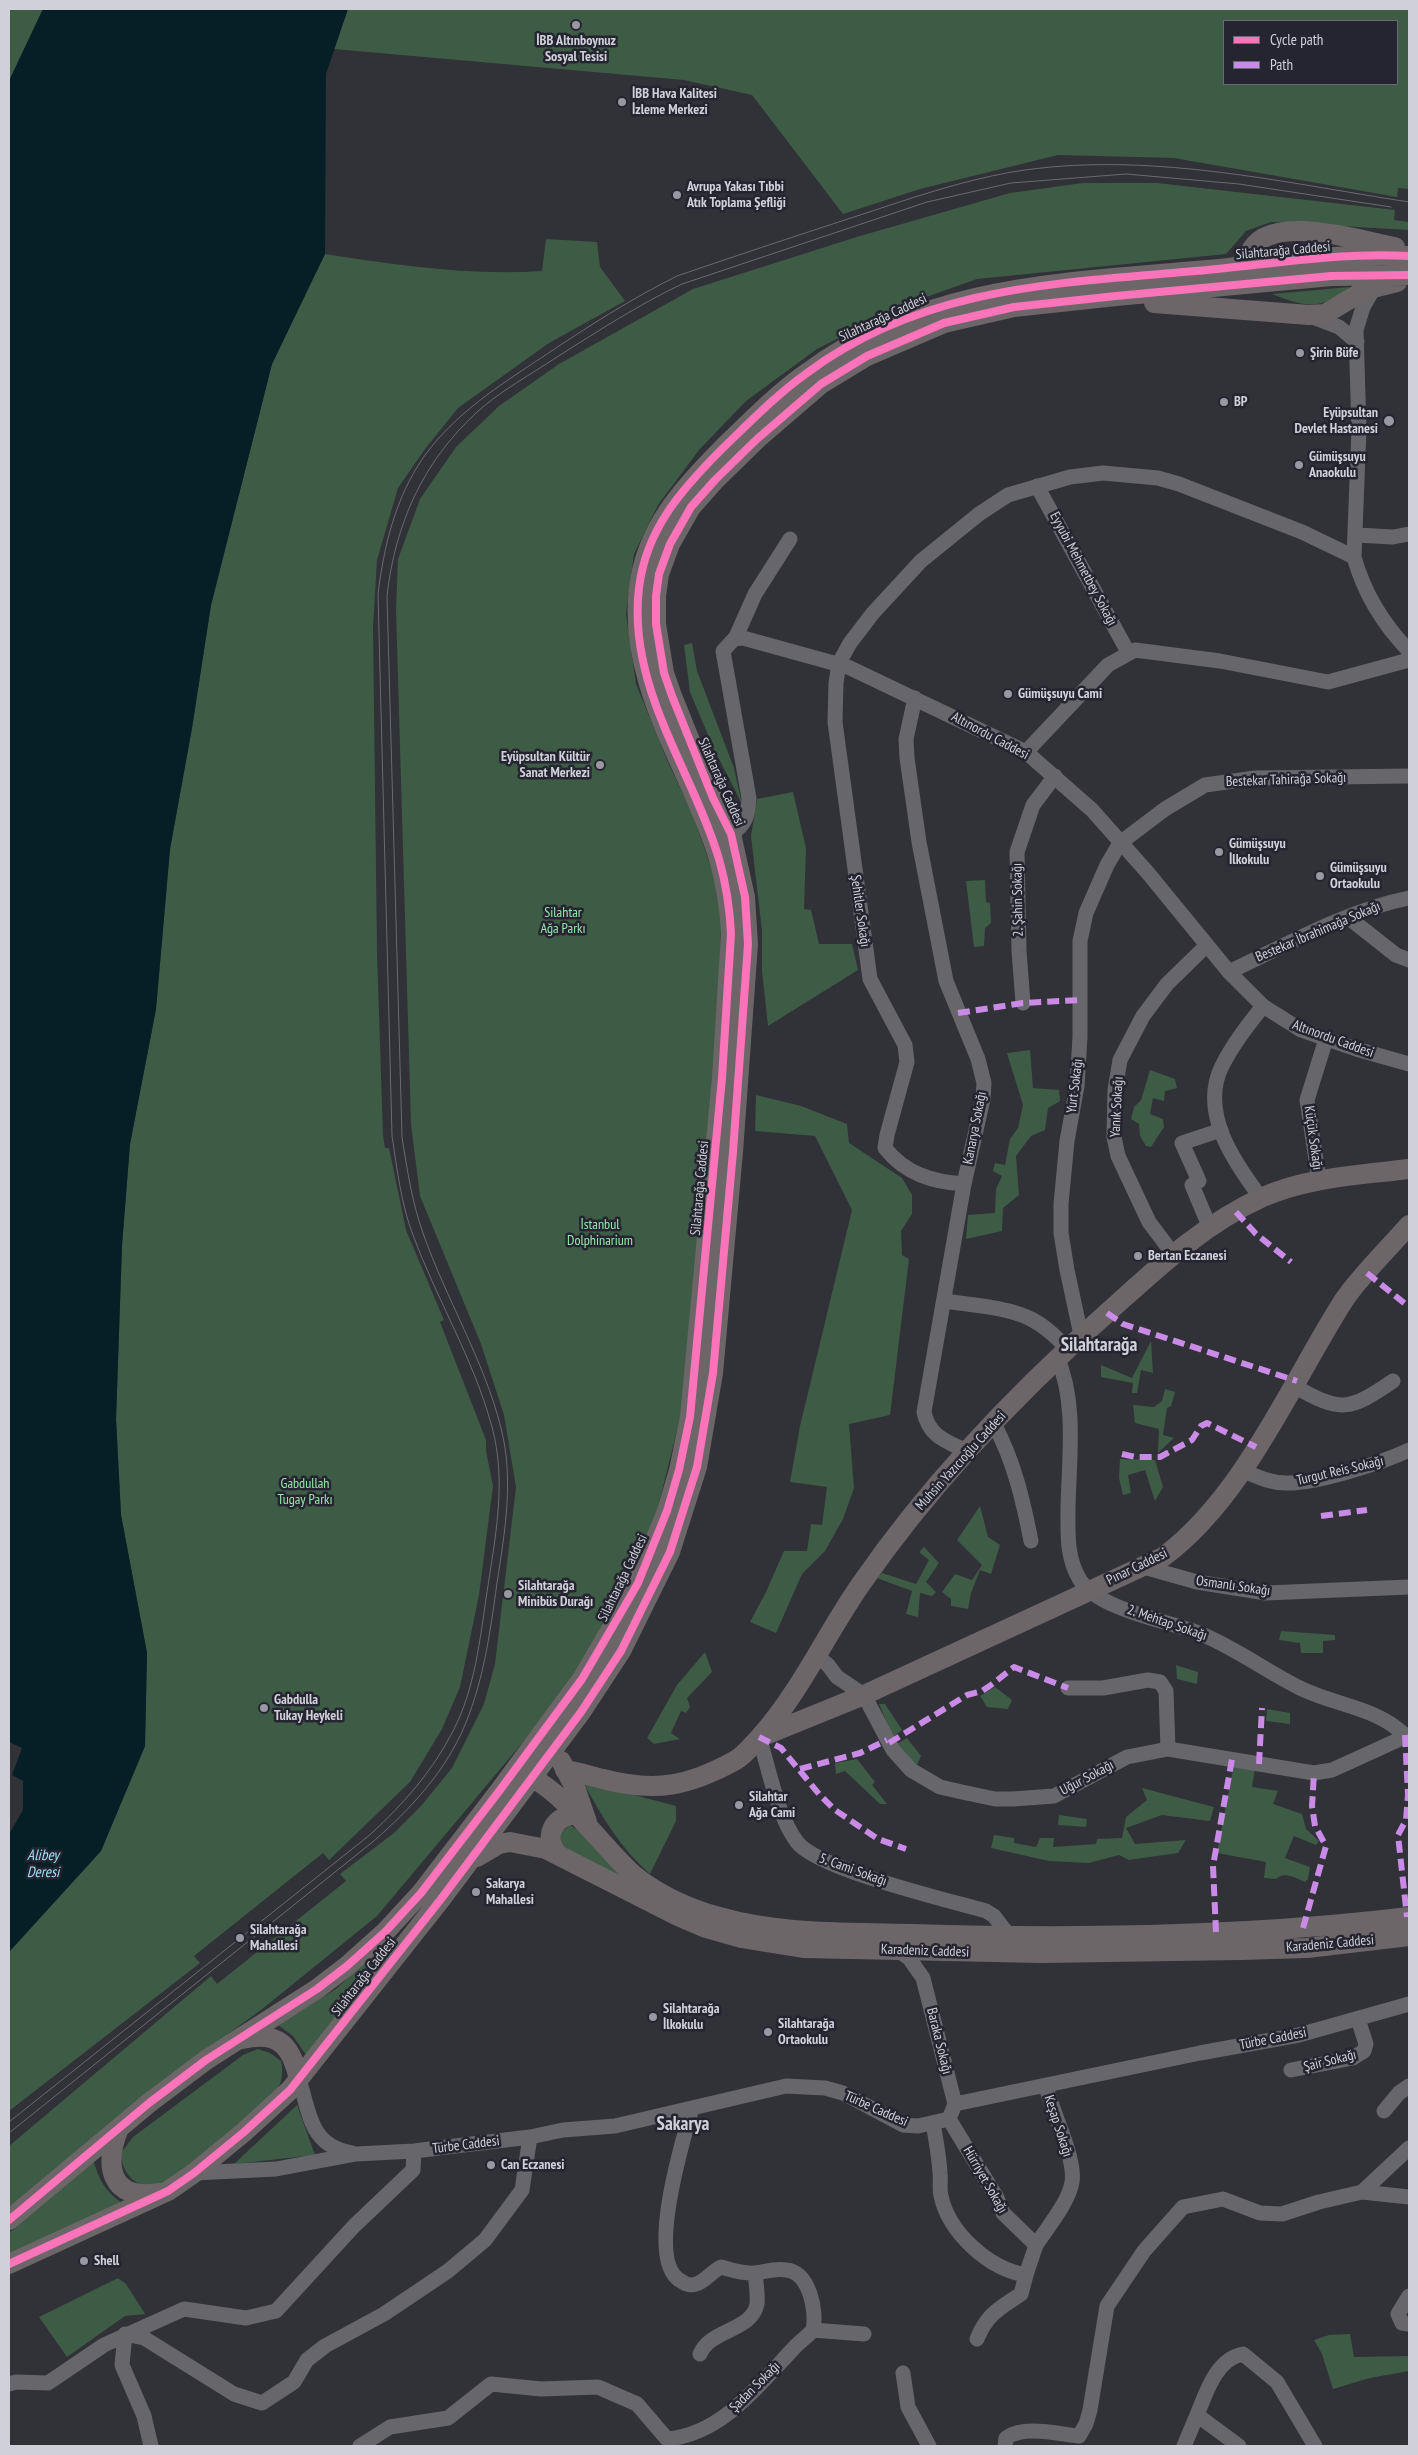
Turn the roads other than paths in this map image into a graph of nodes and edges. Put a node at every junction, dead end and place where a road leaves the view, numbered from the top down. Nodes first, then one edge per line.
1 (1409, 251) edge
2 (1409, 256) edge
3 (1248, 275) junction
4 (1409, 275) edge
5 (1374, 288) junction
6 (1116, 296) junction
7 (1272, 311) junction
8 (1309, 315) junction
9 (1357, 342) junction
10 (1037, 486) junction
11 (1409, 534) edge
12 (1356, 535) junction
13 (790, 539) dead end
14 (1354, 557) junction
15 (735, 639) junction
16 (1409, 651) edge
17 (1128, 652) junction
18 (1409, 660) edge
19 (839, 663) junction
20 (915, 698) junction
21 (1026, 752) junction
22 (1055, 776) junction
23 (1409, 776) edge
24 (731, 834) junction
25 (1120, 844) junction
26 (1409, 898) edge
27 (1349, 918) junction
28 (1207, 945) junction
29 (1409, 960) edge
30 (1229, 972) junction
31 (1023, 1003) dead end
32 (1263, 1006) junction
33 (1326, 1039) junction
34 (1409, 1064) edge
35 (1221, 1130) junction
36 (1409, 1169) edge
37 (1319, 1180) junction
38 (964, 1184) junction
39 (1261, 1198) junction
40 (1409, 1225) edge
41 (1210, 1228) junction
42 (1173, 1254) junction
43 (944, 1301) junction
44 (1068, 1347) junction
45 (1393, 1381) dead end
46 (1294, 1386) junction
47 (994, 1424) junction
48 (1409, 1450) edge
49 (968, 1452) junction
50 (1241, 1470) junction
51 (1031, 1541) dead end
52 (1140, 1566) junction
53 (1409, 1587) edge
54 (1089, 1590) junction
55 (817, 1656) junction
56 (1068, 1688) dead end
57 (864, 1696) junction
58 (1407, 1735) edge
59 (759, 1737) junction
60 (558, 1742) junction
61 (1168, 1749) junction
62 (565, 1770) junction
63 (510, 1777) junction
64 (532, 1778) junction
65 (576, 1814) junction
66 (590, 1829) junction
67 (558, 1854) junction
68 (468, 1863) junction
69 (1409, 1917) edge
70 (1409, 1936) edge
71 (1010, 1937) junction
72 (899, 1950) junction
73 (941, 1951) junction
74 (923, 1978) junction
75 (1409, 2004) edge
76 (1358, 2019) junction
77 (240, 2040) junction
78 (1291, 2070) dead end
79 (299, 2079) junction
80 (1046, 2086) junction
81 (1409, 2086) edge
82 (955, 2104) junction
83 (692, 2108) junction
84 (1384, 2111) dead end
85 (950, 2119) junction
86 (933, 2123) junction
87 (120, 2126) junction
88 (530, 2137) junction
89 (1409, 2148) edge
90 (414, 2151) junction
91 (356, 2154) junction
92 (194, 2173) junction
93 (168, 2191) junction
94 (1362, 2192) junction
95 (1409, 2197) edge
96 (9, 2220) edge
97 (1036, 2245) junction
98 (9, 2264) edge
99 (755, 2273) junction
100 (1026, 2275) junction
101 (1409, 2296) edge
102 (1409, 2324) edge
103 (814, 2330) junction
104 (125, 2334) junction
105 (864, 2334) dead end
106 (977, 2339) dead end
107 (700, 2354) dead end
108 (903, 2373) dead end
109 (9, 2384) edge
110 (1196, 2415) junction
111 (1003, 2443) edge
112 (151, 2446) edge
113 (360, 2446) edge
114 (929, 2446) edge
115 (1184, 2446) edge
116 (1239, 2446) edge
117 (1315, 2446) edge

1 - 3 main road
2 - 3 main road, Silahtarağa Caddesi
3 - 4 main road, Silahtarağa Caddesi
3 - 6 main road, Silahtarağa Caddesi
3 - 7 main road
3 - 63 main road, Silahtarağa Caddesi
4 - 5 main road
5 - 8 main road
5 - 9 street
6 - 7 main road
6 - 24 main road, Silahtarağa Caddesi
7 - 8 main road
8 - 9 street
9 - 12 street
10 - 14 street
10 - 17 street, Eyyubi Mehmetbey Sokağı
10 - 19 street
11 - 12 street
12 - 14 street
13 - 15 street
14 - 16 street
15 - 19 street, Altınordu Caddesi
15 - 24 street
17 - 18 street
17 - 21 street
19 - 20 street, Altınordu Caddesi
19 - 38 street, Şehitler Sokağı
20 - 21 street, Altınordu Caddesi
20 - 38 street, Kanarya Sokağı
21 - 22 street, Altınordu Caddesi
22 - 25 street, Altınordu Caddesi
22 - 31 street, 2. Şahin Sokağı
23 - 25 street, Bestekar Tahirağa Sokağı
24 - 60 main road, Silahtarağa Caddesi
25 - 28 street, Altınordu Caddesi
25 - 44 street, Yurt Sokağı
26 - 27 street, Bestekar İbrahimağa Sokağı
27 - 29 street
27 - 30 street, Bestekar İbrahimağa Sokağı
28 - 30 street, Altınordu Caddesi
28 - 42 street, Yanık Sokağı
30 - 32 street, Altınordu Caddesi
32 - 33 street, Altınordu Caddesi
32 - 35 street
33 - 34 street, Altınordu Caddesi
33 - 37 street, Küçük Sokağı
35 - 39 street
35 - 41 street
36 - 37 main road, Muhsin Yazıcıoğlu Caddesi
37 - 39 main road, Muhsin Yazıcıoğlu Caddesi
38 - 43 street, Kanarya Sokağı
39 - 41 main road, Muhsin Yazıcıoğlu Caddesi
40 - 46 main road, Pınar Caddesi
41 - 42 main road, Muhsin Yazıcıoğlu Caddesi
42 - 44 main road, Muhsin Yazıcıoğlu Caddesi
43 - 44 street
43 - 49 street, Kanarya Sokağı
44 - 47 main road, Muhsin Yazıcıoğlu Caddesi
44 - 54 street
45 - 46 street
46 - 50 main road, Pınar Caddesi
47 - 49 main road, Muhsin Yazıcıoğlu Caddesi
47 - 51 street
48 - 50 street, Turgut Reis Sokağı
49 - 55 main road, Muhsin Yazıcıoğlu Caddesi
50 - 52 main road, Pınar Caddesi
52 - 53 street, Osmanlı Sokağı
52 - 54 main road, Pınar Caddesi
54 - 57 main road, Pınar Caddesi
54 - 58 street, 2. Mehtap Sokağı
55 - 57 street, Uğur Sokağı
55 - 59 main road, Muhsin Yazıcıoğlu Caddesi
56 - 61 street
57 - 59 main road, Pınar Caddesi
57 - 61 street, Uğur Sokağı
58 - 61 street, Uğur Sokağı
59 - 62 main road, Muhsin Yazıcıoğlu Caddesi
59 - 71 street, 5. Cami Sokağı
60 - 62 main road
60 - 64 main road, Silahtarağa Caddesi
62 - 66 main road
63 - 64 main road
63 - 77 main road, Silahtarağa Caddesi
64 - 65 main road, Karadeniz Caddesi
64 - 68 main road, Silahtarağa Caddesi
65 - 66 main road, Karadeniz Caddesi
65 - 67 main road
66 - 71 main road, Karadeniz Caddesi
67 - 68 main road, Karadeniz Caddesi
67 - 72 main road, Karadeniz Caddesi
68 - 79 main road, Silahtarağa Caddesi
69 - 71 main road, Karadeniz Caddesi
70 - 73 main road, Karadeniz Caddesi
72 - 73 main road, Karadeniz Caddesi
72 - 74 street, Baraka Sokağı
73 - 74 street
74 - 82 street, Baraka Sokağı
75 - 76 street, Türbe Caddesi
76 - 78 street, Şair Sokağı
76 - 80 street, Türbe Caddesi
77 - 79 main road
77 - 87 main road, Silahtarağa Caddesi
79 - 91 street
79 - 92 main road, Silahtarağa Caddesi
80 - 82 street, Türbe Caddesi
80 - 97 street, Keşap Sokağı
81 - 84 street
82 - 85 street
83 - 86 street, Türbe Caddesi
83 - 88 street, Türbe Caddesi
83 - 99 street
85 - 86 street, Türbe Caddesi
85 - 97 street, Hürriyet Sokağı
86 - 100 street
87 - 93 main road
87 - 96 main road, Silahtarağa Caddesi
88 - 90 street, Türbe Caddesi
88 - 104 street
89 - 94 street
90 - 91 street, Türbe Caddesi
90 - 104 street
91 - 92 street
92 - 93 main road, Silahtarağa Caddesi
93 - 98 main road, Silahtarağa Caddesi
94 - 95 street
94 - 111 street
97 - 100 street
99 - 103 street
99 - 107 street
100 - 106 street
101 - 102 street
103 - 105 street
103 - 113 street, Şadan Sokağı
104 - 109 street
104 - 112 street
108 - 114 street
110 - 115 street
110 - 116 street
110 - 117 street

